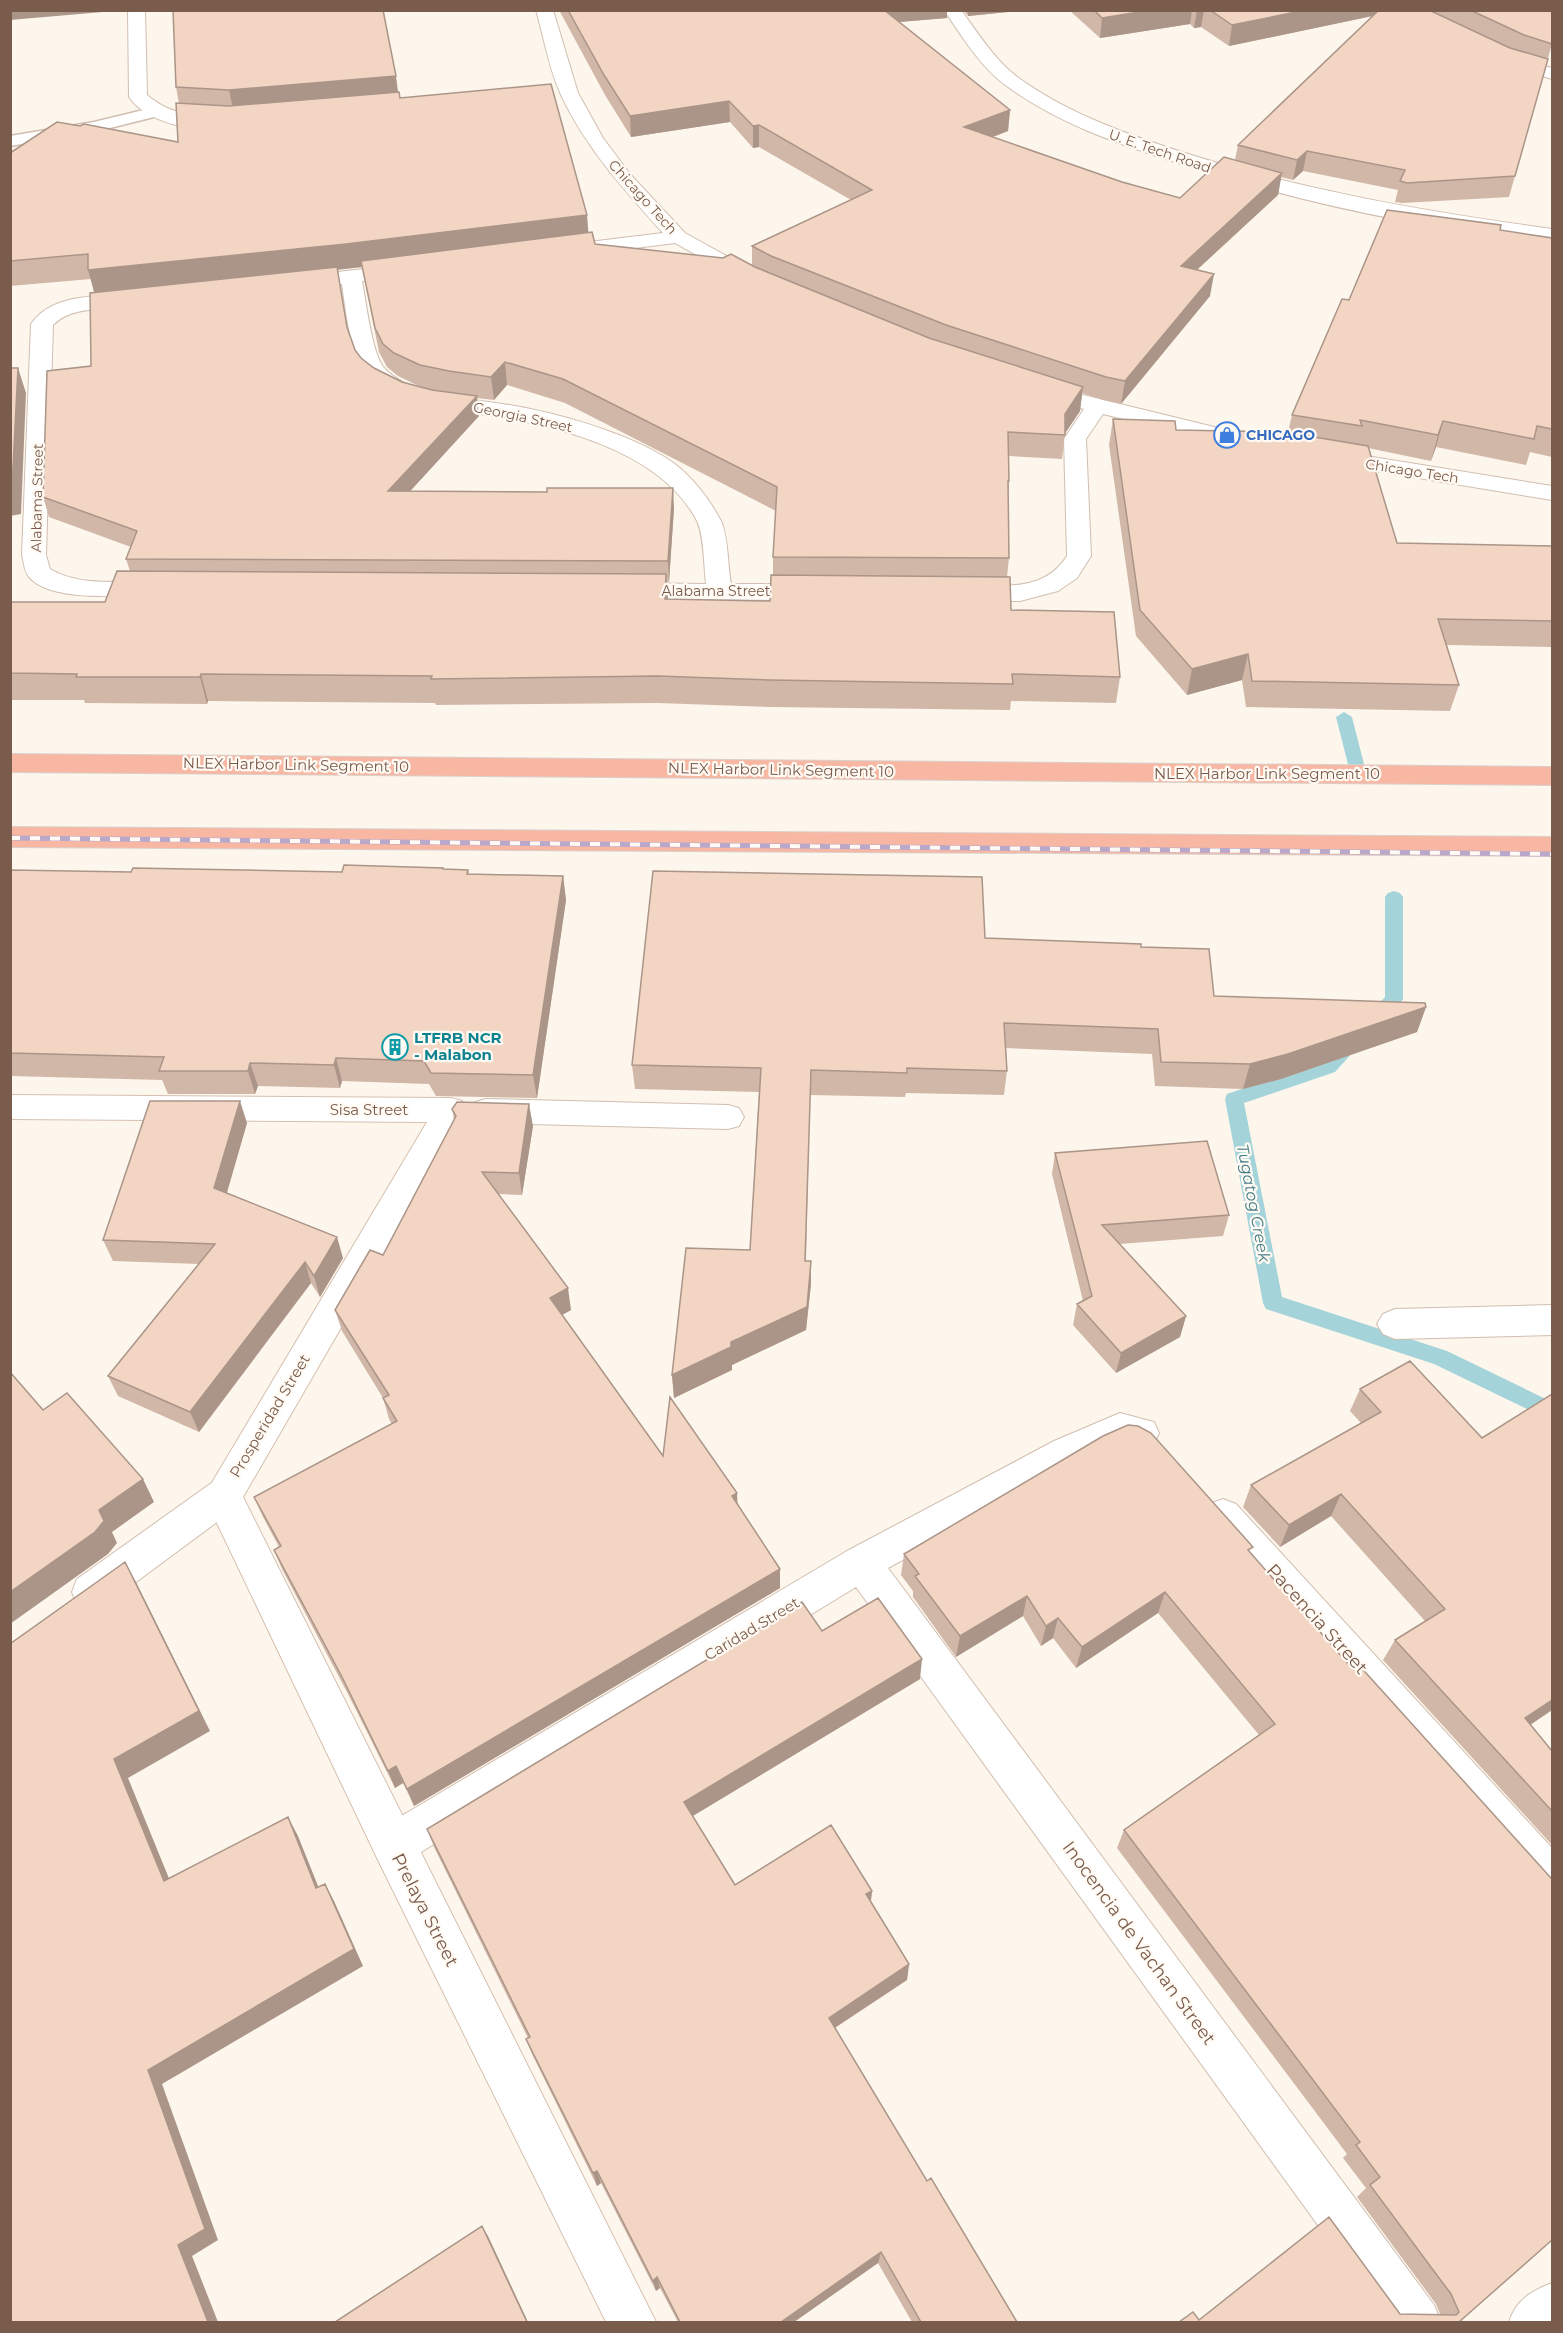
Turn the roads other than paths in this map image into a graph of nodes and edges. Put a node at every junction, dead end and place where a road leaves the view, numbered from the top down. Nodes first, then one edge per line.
1 (136, 10) edge
2 (544, 10) edge
3 (952, 10) edge
4 (1491, 52) edge
5 (1552, 74) edge
6 (568, 93) junction
7 (545, 95) edge
8 (156, 112) junction
9 (234, 122) edge
10 (10, 141) edge
11 (1552, 235) edge
12 (678, 237) junction
13 (538, 254) edge
14 (433, 267) edge
15 (351, 277) junction
16 (269, 286) edge
17 (773, 288) edge
18 (151, 298) edge
19 (1053, 393) edge
20 (1096, 407) junction
21 (1264, 445) edge
22 (1309, 454) edge
23 (1552, 493) edge
24 (176, 588) edge
25 (601, 590) edge
26 (720, 591) junction
27 (835, 592) edge
28 (939, 592) edge
29 (10, 763) edge
30 (1552, 776) edge
31 (10, 837) edge
32 (1552, 847) edge
33 (10, 1107) edge
34 (451, 1110) junction
35 (728, 1117) dead end
36 (1552, 1320) edge
37 (1395, 1323) dead end
38 (1166, 1451) edge
39 (1203, 1494) edge
40 (223, 1496) junction
41 (861, 1563) junction
42 (59, 1615) edge
43 (393, 1845) junction
44 (1552, 1879) edge
45 (1552, 2307) edge
46 (632, 2322) edge
47 (1417, 2322) edge
48 (1533, 2322) edge

1 - 8 street
2 - 6 street, Chicago Tech
3 - 11 street, U. E. Tech Road
4 - 5 street
6 - 7 street
6 - 12 street, Chicago Tech
8 - 9 street
8 - 10 lane
12 - 13 street
12 - 17 street, Chicago Tech
14 - 15 street
15 - 16 street
15 - 26 street, Georgia Street
18 - 24 street, Alabama Street
19 - 20 street
20 - 21 street
20 - 28 street
22 - 23 street, Chicago Tech
25 - 26 street, Alabama Street
26 - 27 street, Alabama Street
29 - 30 highway, NLEX Harbor Link Segment 10
31 - 32 highway
33 - 34 street, Sisa Street
34 - 35 street, Sisa Street
34 - 40 street, Prosperidad Street
36 - 37 street
38 - 41 street, Caridad Street
39 - 44 street, Pacencia Street
40 - 42 street, Prosperidad Street
40 - 43 street, Prelaya Street
41 - 43 street, Caridad Street
41 - 47 street, Inocencia de Vachan Street
43 - 46 street, Prelaya Street
45 - 48 street

